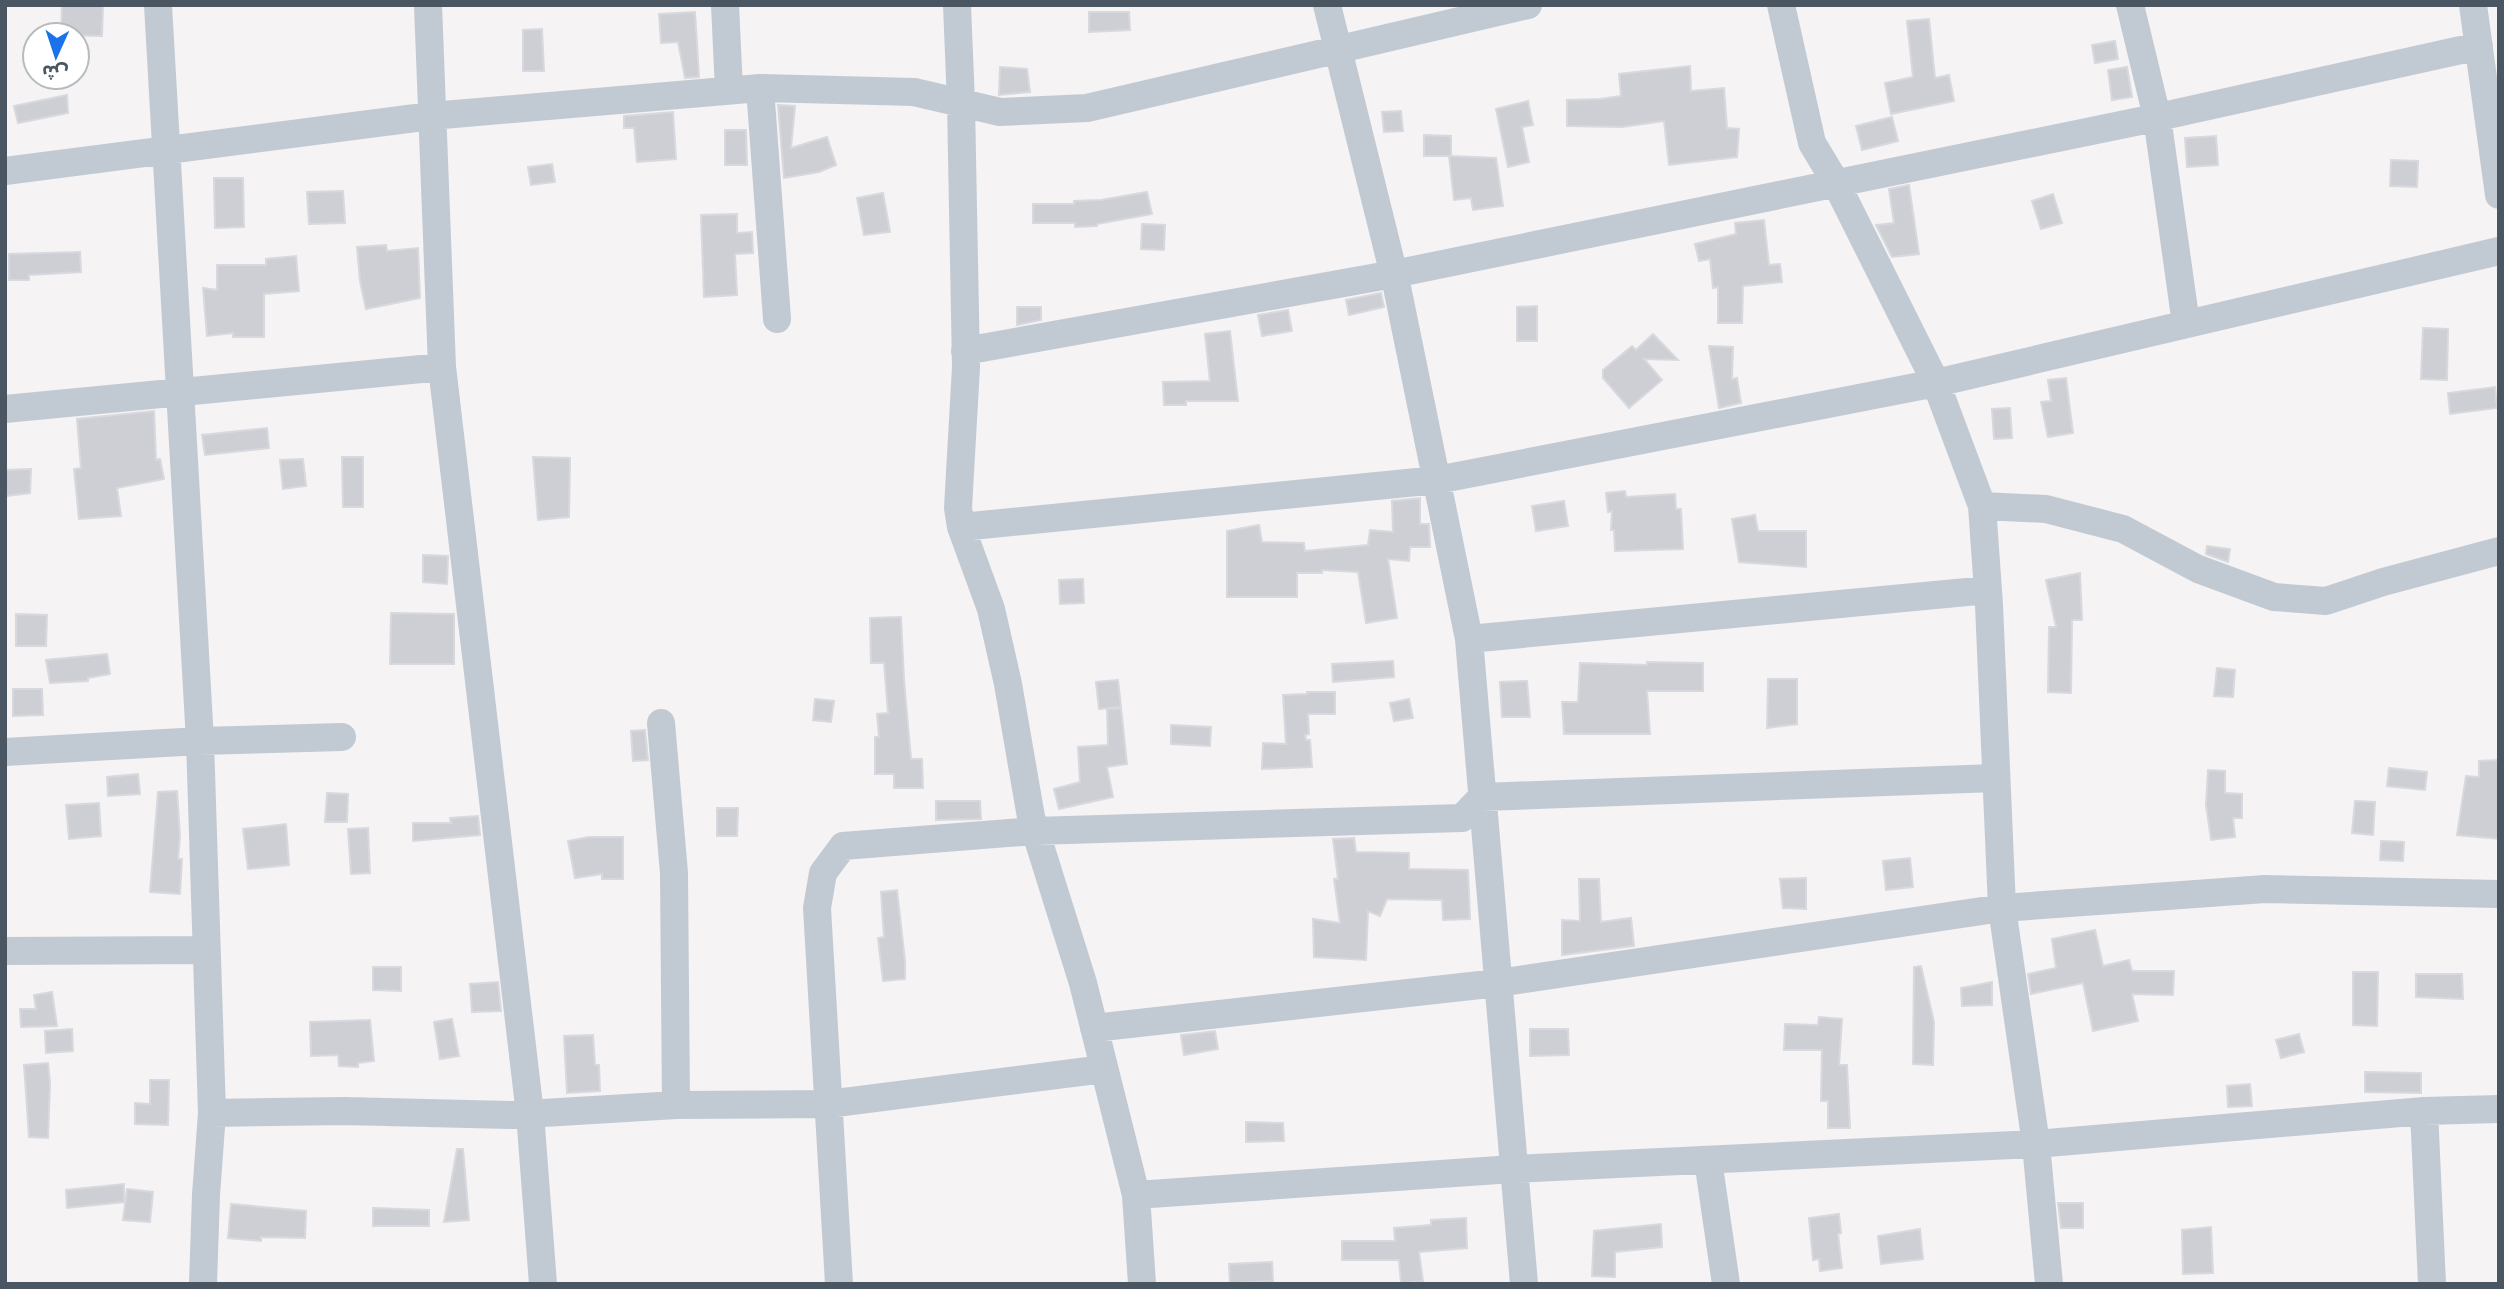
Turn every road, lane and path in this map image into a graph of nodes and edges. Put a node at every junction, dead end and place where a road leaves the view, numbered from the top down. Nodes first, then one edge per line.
1 (158, 5) edge
2 (428, 5) edge
3 (725, 5) edge
4 (957, 5) edge
5 (1327, 5) edge
6 (1528, 5) edge
7 (1781, 5) edge
8 (2130, 5) edge
9 (2473, 5) edge
10 (2479, 46) junction
11 (1338, 50) junction
12 (760, 88) junction
13 (729, 90) junction
14 (961, 103) junction
15 (431, 116) junction
16 (2157, 117) junction
17 (166, 152) junction
18 (5, 171) edge
19 (1836, 183) junction
20 (2499, 195) edge
21 (2499, 251) edge
22 (1394, 274) junction
23 (777, 318) dead end
24 (2186, 324) junction
25 (965, 351) junction
26 (442, 367) junction
27 (1936, 383) junction
28 (180, 391) junction
29 (5, 409) edge
30 (1437, 480) junction
31 (1982, 506) junction
32 (961, 527) junction
33 (2499, 551) edge
34 (1988, 590) junction
35 (1469, 639) junction
36 (661, 723) dead end
37 (342, 737) dead end
38 (200, 741) junction
39 (5, 752) edge
40 (1996, 778) junction
41 (1482, 797) junction
42 (1035, 831) junction
43 (2499, 894) edge
44 (2002, 908) junction
45 (206, 950) junction
46 (5, 951) edge
47 (1498, 983) junction
48 (1094, 1028) junction
49 (1104, 1069) junction
50 (828, 1104) junction
51 (676, 1105) junction
52 (2499, 1109) edge
53 (2424, 1111) junction
54 (212, 1113) junction
55 (530, 1114) junction
56 (2036, 1144) junction
57 (1708, 1160) junction
58 (1513, 1169) junction
59 (1136, 1195) junction
60 (203, 1284) edge
61 (543, 1284) edge
62 (839, 1284) edge
63 (1142, 1284) edge
64 (1524, 1284) edge
65 (1726, 1284) edge
66 (2049, 1284) edge
67 (2432, 1284) edge

1 - 17 street
2 - 15 street
3 - 13 street
4 - 14 street
5 - 11 street
6 - 11 street
7 - 19 street
8 - 16 street
9 - 10 street
10 - 16 street
10 - 20 street
11 - 14 street
11 - 22 street
12 - 13 street
12 - 14 street
12 - 23 street
13 - 15 street
14 - 25 street
15 - 17 street
15 - 26 street
16 - 19 street
16 - 24 street
17 - 18 street
17 - 28 street
19 - 22 street
19 - 27 street
21 - 24 street
22 - 25 street
22 - 30 street
24 - 27 street
25 - 32 street
26 - 28 street
26 - 55 street
27 - 30 street
27 - 31 street
28 - 29 street
28 - 38 street
30 - 32 street
30 - 35 street
31 - 33 street
31 - 34 street
32 - 42 street
34 - 35 street
34 - 40 street
35 - 41 street
36 - 51 street
37 - 38 street
38 - 39 street
38 - 45 street
40 - 41 street
40 - 44 street
41 - 42 street
41 - 47 street
42 - 48 street
42 - 50 street
43 - 44 street
44 - 47 street
44 - 56 street
45 - 46 street
45 - 54 street
47 - 48 street
47 - 58 street
48 - 49 street
49 - 50 street
49 - 59 street
50 - 51 street
50 - 62 street
51 - 55 street
52 - 53 street
53 - 56 street
53 - 67 street
54 - 55 street
54 - 60 street
55 - 61 street
56 - 57 street
56 - 66 street
57 - 58 street
57 - 65 street
58 - 59 street
58 - 64 street
59 - 63 street

